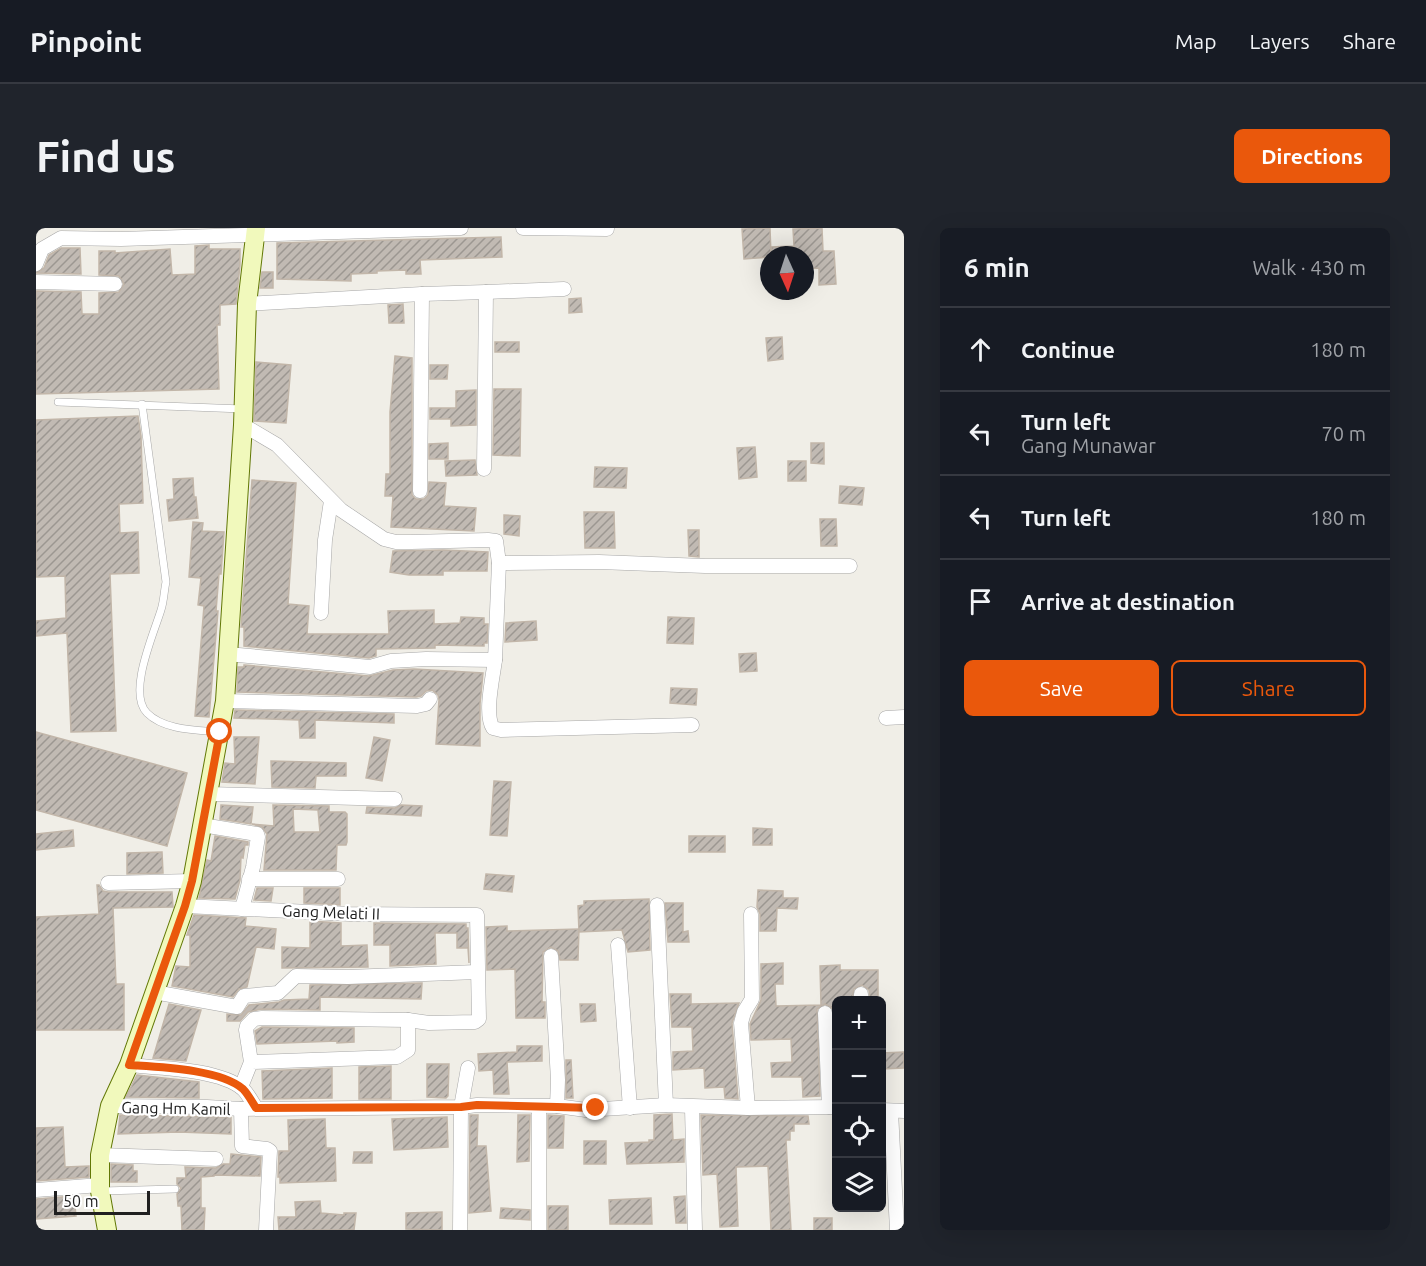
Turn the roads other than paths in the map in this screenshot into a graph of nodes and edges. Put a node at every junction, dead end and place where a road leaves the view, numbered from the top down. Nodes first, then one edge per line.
1 (461, 228) edge
2 (522, 228) edge
3 (607, 229) edge
4 (255, 231) edge
5 (36, 264) edge
6 (36, 282) edge
7 (115, 284) dead end
8 (564, 289) dead end
9 (486, 292) junction
10 (422, 294) junction
11 (247, 304) junction
12 (58, 402) dead end
13 (142, 404) junction
14 (243, 417) junction
15 (484, 469) dead end
16 (420, 491) dead end
17 (331, 501) junction
18 (499, 563) junction
19 (850, 566) dead end
20 (321, 613) dead end
21 (227, 654) junction
22 (495, 660) junction
23 (430, 699) dead end
24 (225, 701) junction
25 (904, 717) edge
26 (886, 718) dead end
27 (692, 725) dead end
28 (220, 732) junction
29 (208, 794) junction
30 (395, 799) dead end
31 (202, 825) junction
32 (249, 879) junction
33 (338, 879) dead end
34 (192, 881) junction
35 (108, 883) dead end
36 (657, 905) dead end
37 (185, 906) junction
38 (242, 909) junction
39 (751, 914) dead end
40 (618, 945) dead end
41 (551, 956) dead end
42 (477, 972) junction
43 (154, 992) junction
44 (825, 1013) dead end
45 (408, 1020) junction
46 (250, 1062) junction
47 (129, 1065) junction
48 (468, 1068) dead end
49 (241, 1087) junction
50 (833, 1104) edge
51 (110, 1106) junction
52 (556, 1106) junction
53 (666, 1106) junction
54 (461, 1107) junction
55 (539, 1107) junction
56 (832, 1107) edge
57 (256, 1108) junction
58 (630, 1108) junction
59 (692, 1108) junction
60 (748, 1108) junction
61 (241, 1109) junction
62 (892, 1111) edge
63 (100, 1155) junction
64 (216, 1160) dead end
65 (100, 1188) junction
66 (175, 1189) dead end
67 (36, 1190) edge
68 (107, 1230) edge
69 (266, 1230) edge
70 (460, 1230) edge
71 (539, 1230) edge
72 (695, 1230) edge
73 (897, 1230) edge

1 - 4 street
2 - 3 street
4 - 5 street
4 - 11 street
6 - 7 street
8 - 9 street
9 - 10 street
9 - 15 street
10 - 11 street
10 - 16 street
11 - 14 street
12 - 13 lane
13 - 14 lane
13 - 28 lane
14 - 17 street
14 - 21 street
17 - 18 street
17 - 20 street
18 - 19 street
18 - 22 street
21 - 22 street
21 - 24 street
22 - 27 street
23 - 24 street
24 - 28 street
25 - 26 street
28 - 29 street
29 - 30 street
29 - 31 street
31 - 32 street
31 - 34 street
32 - 33 street
32 - 38 street
34 - 35 street
34 - 37 street
36 - 53 street
37 - 38 street, Gang Melati II
37 - 43 street
38 - 42 street, Gang Melati II
39 - 60 street
40 - 58 street
41 - 52 street
42 - 43 street
42 - 45 street
43 - 47 street
44 - 50 street
45 - 46 street
45 - 46 street
46 - 49 street
47 - 49 street
47 - 51 street
48 - 54 street
49 - 57 street
51 - 61 street, Gang Hm Kamil
51 - 63 street
52 - 55 street, Gang Hm Kamil
52 - 58 street, Gang Hm Kamil
53 - 58 street, Gang Hm Kamil
53 - 59 street, Gang Hm Kamil
54 - 55 street, Gang Hm Kamil
54 - 57 street, Gang Hm Kamil
54 - 70 street
55 - 71 street
56 - 60 street, Gang Hm Kamil
57 - 61 street, Gang Hm Kamil
59 - 60 street, Gang Hm Kamil
59 - 72 street
61 - 69 street
62 - 73 street
63 - 64 street
63 - 65 street
65 - 66 lane
65 - 67 street
65 - 68 street

